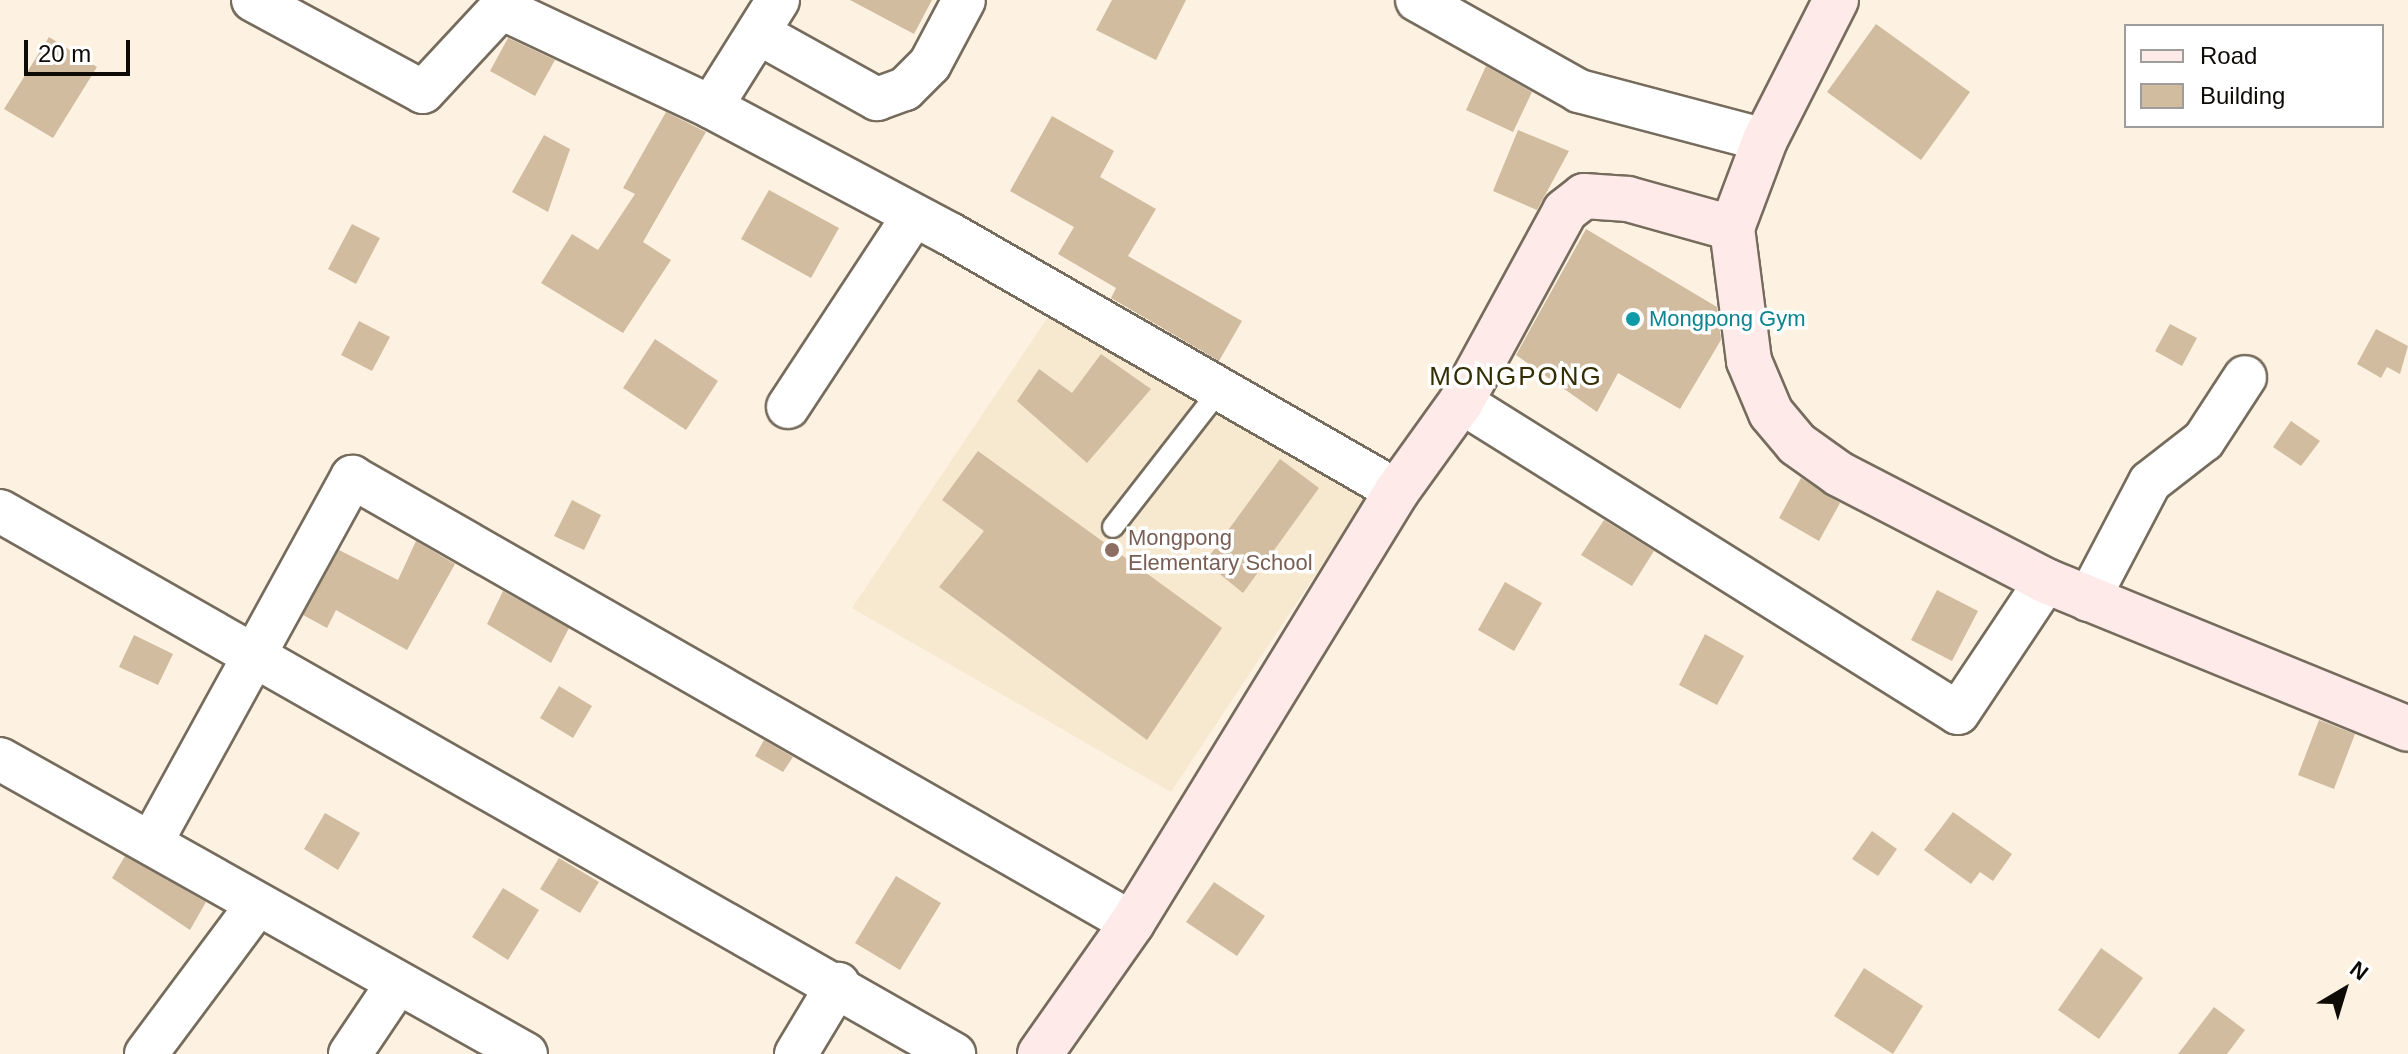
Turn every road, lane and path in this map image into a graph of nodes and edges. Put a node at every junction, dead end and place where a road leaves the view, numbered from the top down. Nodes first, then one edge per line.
1 (253, 0) edge
2 (964, 0) edge
3 (1417, 0) edge
4 (1836, 0) edge
5 (769, 17) edge
6 (711, 107) junction
7 (1765, 140) junction
8 (913, 217) junction
9 (1732, 228) junction
10 (2245, 377) dead end
11 (1218, 392) junction
12 (1461, 402) junction
13 (788, 407) dead end
14 (1397, 491) junction
15 (0, 511) edge
16 (1113, 527) dead end
17 (2046, 581) junction
18 (2088, 600) junction
19 (249, 654) junction
20 (2408, 729) edge
21 (0, 759) edge
22 (151, 843) junction
23 (258, 904) junction
24 (1132, 923) junction
25 (397, 984) junction
26 (838, 984) junction
27 (146, 1054) edge
28 (350, 1054) edge
29 (526, 1054) edge
30 (796, 1054) edge
31 (954, 1054) edge
32 (1040, 1054) edge

1 - 6 street
2 - 5 street
3 - 7 street
4 - 7 street
5 - 6 street
6 - 8 street
7 - 9 street
8 - 11 street
8 - 13 street
9 - 12 street
9 - 17 street
10 - 18 street
11 - 14 street
11 - 16 lane
12 - 14 street
12 - 17 street
14 - 24 street
15 - 19 street
17 - 18 street
18 - 20 street
19 - 22 street
19 - 24 street
19 - 26 street
21 - 22 street
22 - 23 street
23 - 25 street
23 - 27 street
24 - 32 street
25 - 28 street
25 - 29 street
26 - 30 street
26 - 31 street

